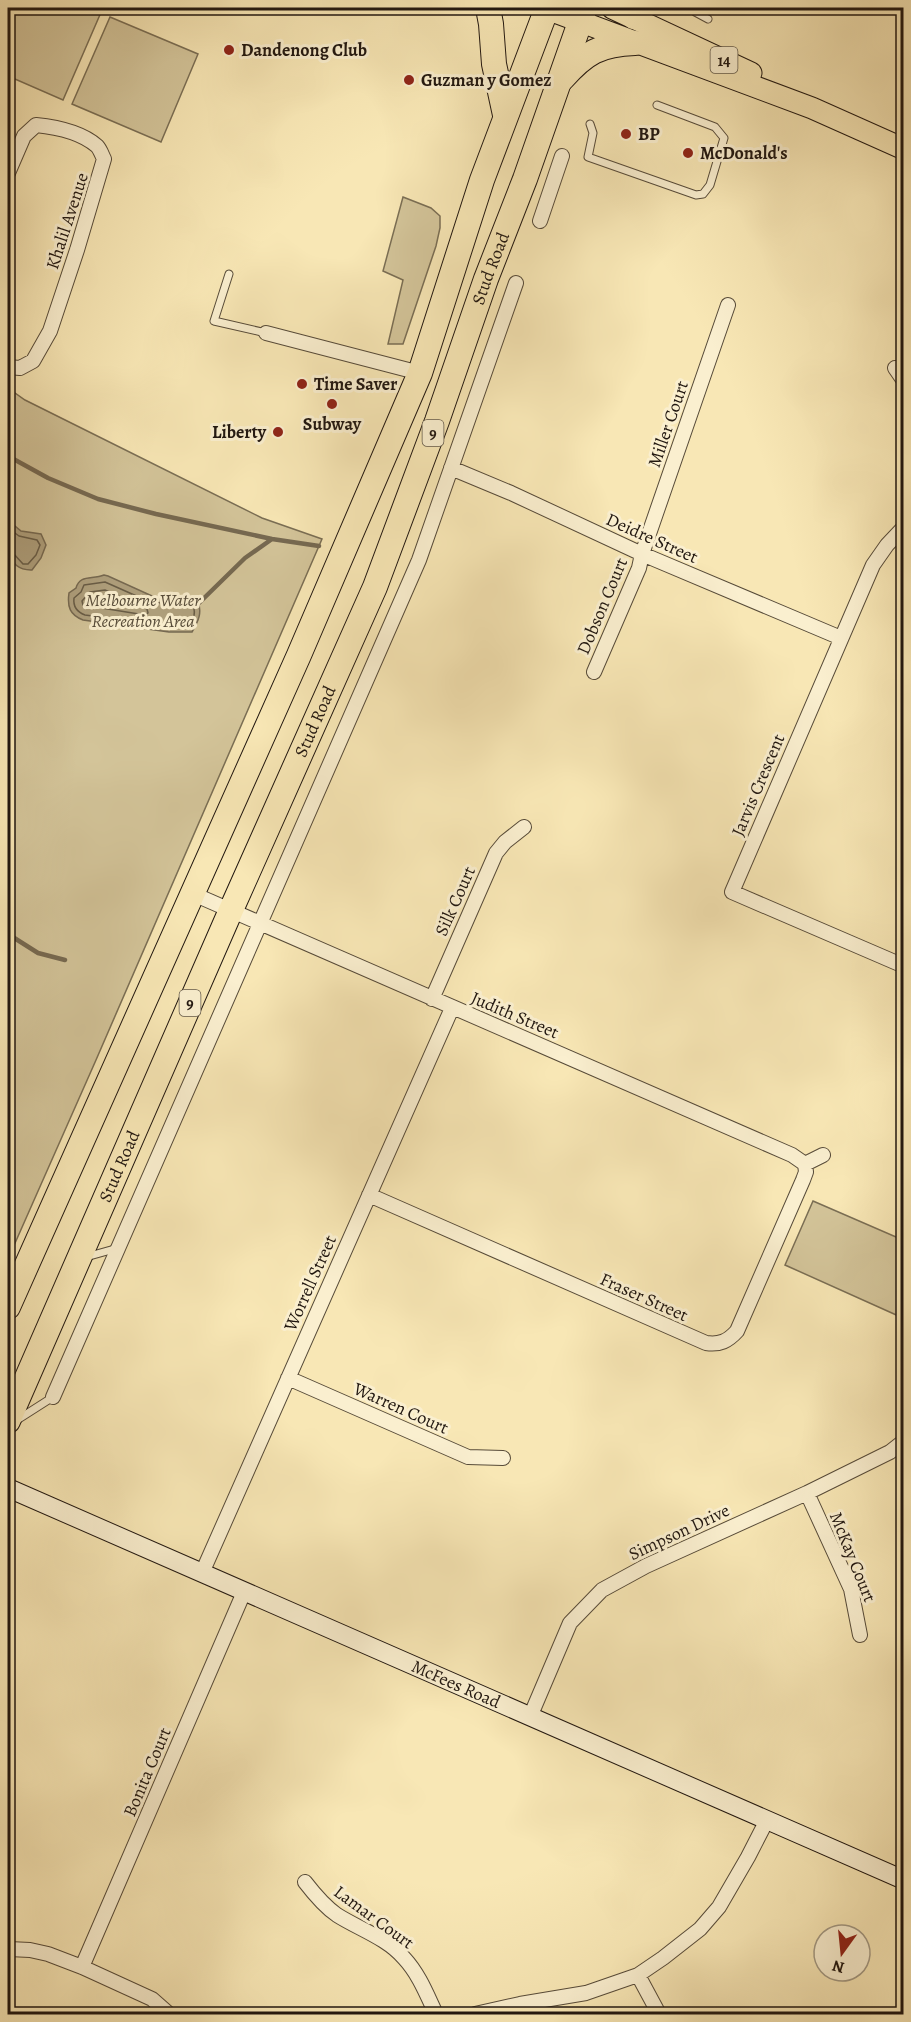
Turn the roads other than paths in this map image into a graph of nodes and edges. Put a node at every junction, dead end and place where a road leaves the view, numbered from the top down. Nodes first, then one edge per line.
1 (488, 8) edge
2 (546, 8) edge
3 (695, 8) edge
4 (625, 11) edge
5 (582, 15) edge
6 (708, 19) dead end
7 (635, 43) junction
8 (558, 83) junction
9 (657, 105) dead end
10 (812, 108) junction
11 (505, 115) junction
12 (590, 124) dead end
13 (903, 149) edge
14 (562, 156) dead end
15 (8, 173) edge
16 (525, 179) junction
17 (551, 189) junction
18 (540, 221) dead end
19 (229, 274) dead end
20 (516, 283) dead end
21 (728, 305) dead end
22 (266, 333) joint
23 (8, 367) edge
24 (895, 368) dead end
25 (420, 373) junction
26 (903, 381) edge
27 (451, 468) junction
28 (903, 527) edge
29 (642, 554) junction
30 (841, 638) junction
31 (594, 672) dead end
32 (524, 827) dead end
33 (191, 893) junction
34 (231, 910) junction
35 (261, 922) junction
36 (903, 966) edge
37 (432, 999) junction
38 (452, 1008) junction
39 (823, 1155) dead end
40 (805, 1164) junction
41 (369, 1195) junction
42 (118, 1248) junction
43 (78, 1259) junction
44 (8, 1307) edge
45 (288, 1378) junction
46 (53, 1397) joint
47 (8, 1421) edge
48 (8, 1427) edge
49 (903, 1441) edge
50 (502, 1458) dead end
51 (8, 1488) edge
52 (807, 1493) junction
53 (202, 1572) junction
54 (244, 1592) junction
55 (860, 1635) dead end
56 (530, 1717) junction
57 (767, 1820) junction
58 (903, 1880) edge
59 (305, 1882) dead end
60 (9, 1950) edge
61 (82, 1967) junction
62 (638, 1975) junction
63 (169, 2014) edge
64 (436, 2014) edge
65 (475, 2014) edge
66 (658, 2014) edge

1 - 11 highway
2 - 5 main road, 14
2 - 11 highway, Stud Road / 9
3 - 6 lane
4 - 10 main road, 14
5 - 7 main road, 14
5 - 8 highway, Stud Road / 9
7 - 8 highway
7 - 10 main road, 14
8 - 16 highway, Stud Road / 9
9 - 12 lane
10 - 13 main road, 14
11 - 25 highway, Stud Road / 9
14 - 17 street
15 - 23 street, Khalil Avenue
16 - 17 street
16 - 34 highway, Stud Road / 9
17 - 18 street
19 - 22 lane
20 - 27 street, Stud Road
21 - 29 street, Miller Court
22 - 25 street
24 - 26 street
25 - 33 highway, Stud Road / 9
27 - 29 street, Deidre Street
27 - 35 street, Stud Road
28 - 30 street, Jarvis Crescent
29 - 30 street, Deidre Street
29 - 31 street, Dobson Court
30 - 36 street, Jarvis Crescent
32 - 37 street, Silk Court
33 - 34 street, Judith Street
33 - 44 highway, Stud Road / 9
34 - 35 street, Judith Street
34 - 43 highway, Stud Road / 9
35 - 37 street, Judith Street
35 - 42 street, Stud Road
37 - 38 street, Judith Street
38 - 40 street, Judith Street
38 - 41 street, Worrell Street
39 - 40 street
40 - 41 street, Fraser Street
41 - 45 street, Worrell Street
42 - 43 lane
42 - 46 street, Stud Road
43 - 47 highway, Stud Road / 9
45 - 50 street, Warren Court
45 - 53 street, Worrell Street
46 - 48 lane, Stud Road
49 - 52 street, Simpson Drive
51 - 53 street, McFees Road
52 - 55 street, McKay Court
52 - 56 street, Simpson Drive
53 - 54 street, McFees Road
54 - 56 street, McFees Road
54 - 61 street, Bonita Court
56 - 57 street, McFees Road
57 - 58 street, McFees Road
57 - 62 street
59 - 64 street, Lamar Court
60 - 61 street
61 - 63 street
62 - 65 street
62 - 66 street

